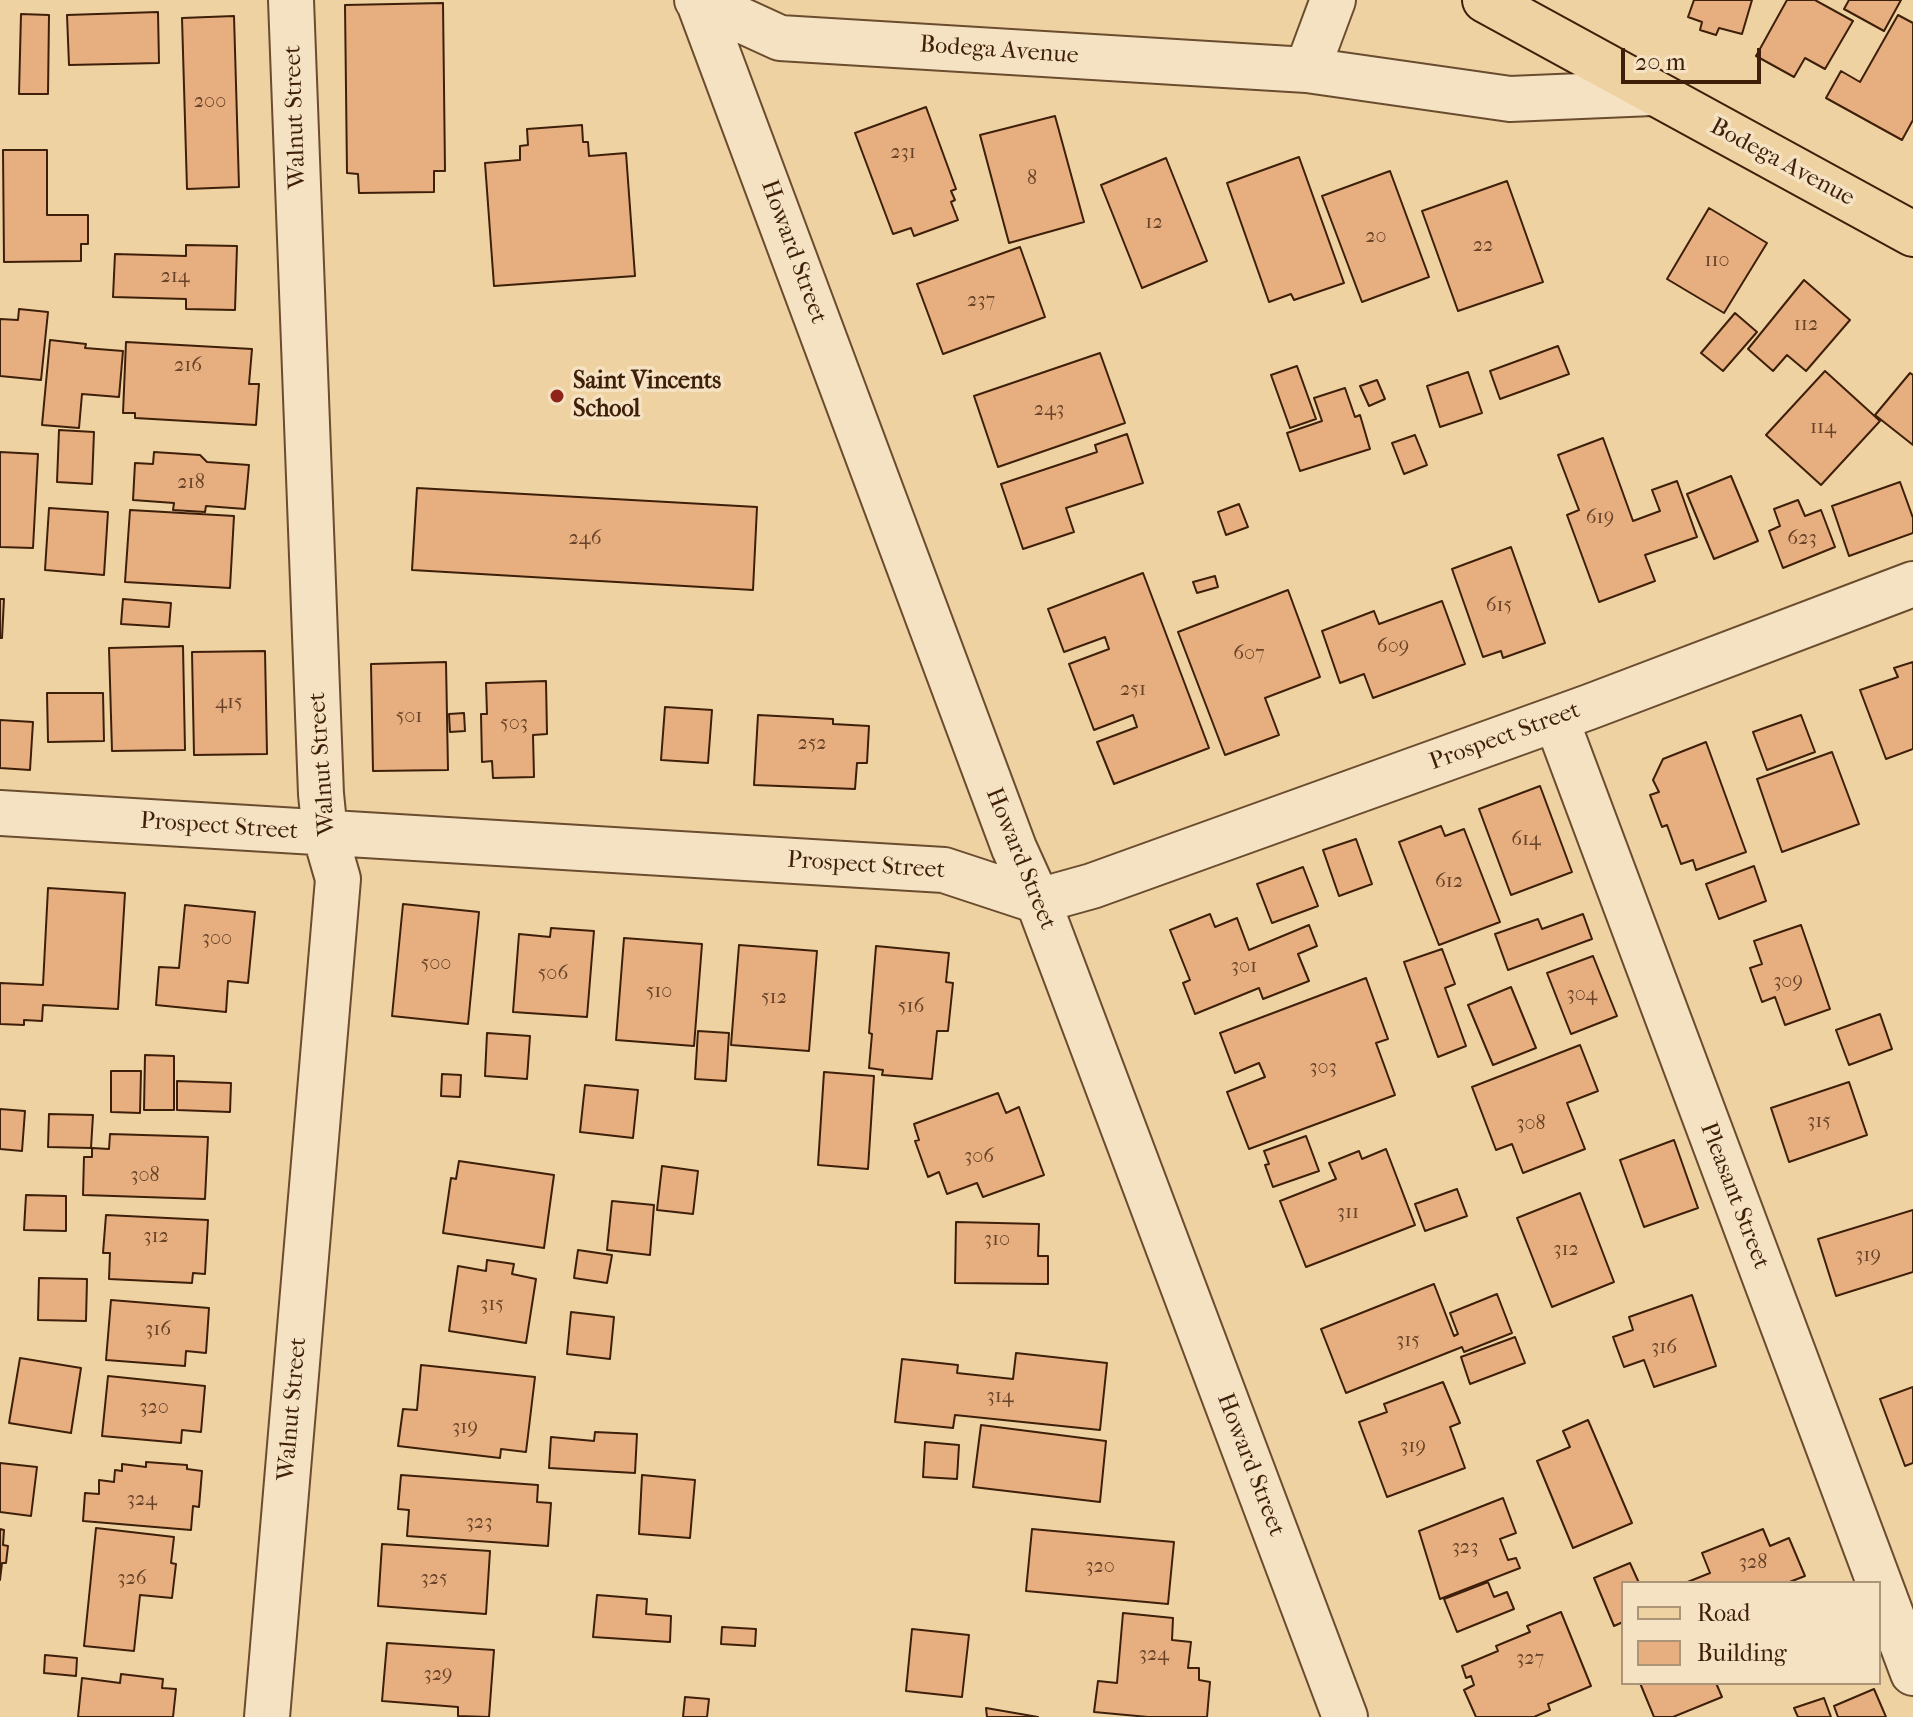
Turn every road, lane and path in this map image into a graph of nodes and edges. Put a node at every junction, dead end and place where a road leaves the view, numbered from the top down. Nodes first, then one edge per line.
1 (291, 0) edge
2 (698, 0) edge
3 (1333, 0) edge
4 (1485, 0) edge
5 (1307, 70) junction
6 (1652, 93) junction
7 (1913, 234) edge
8 (1913, 584) edge
9 (1556, 719) junction
10 (0, 813) edge
11 (325, 834) junction
12 (1038, 901) junction
13 (1879, 1581) edge
14 (1881, 1587) edge
15 (1913, 1673) edge
16 (267, 1717) edge
17 (1345, 1717) edge

1 - 11 street, Walnut Street
2 - 5 street, Bodega Avenue
2 - 12 street, Howard Street
3 - 5 street
4 - 6 main road, Bodega Avenue
5 - 6 street, Bodega Avenue
6 - 7 main road, Bodega Avenue
8 - 9 street, Prospect Street
9 - 12 street, Prospect Street
9 - 13 street, Pleasant Street
10 - 11 street, Prospect Street
11 - 12 street, Prospect Street
11 - 16 street, Walnut Street
12 - 17 street, Howard Street
14 - 15 street, Pleasant Street

